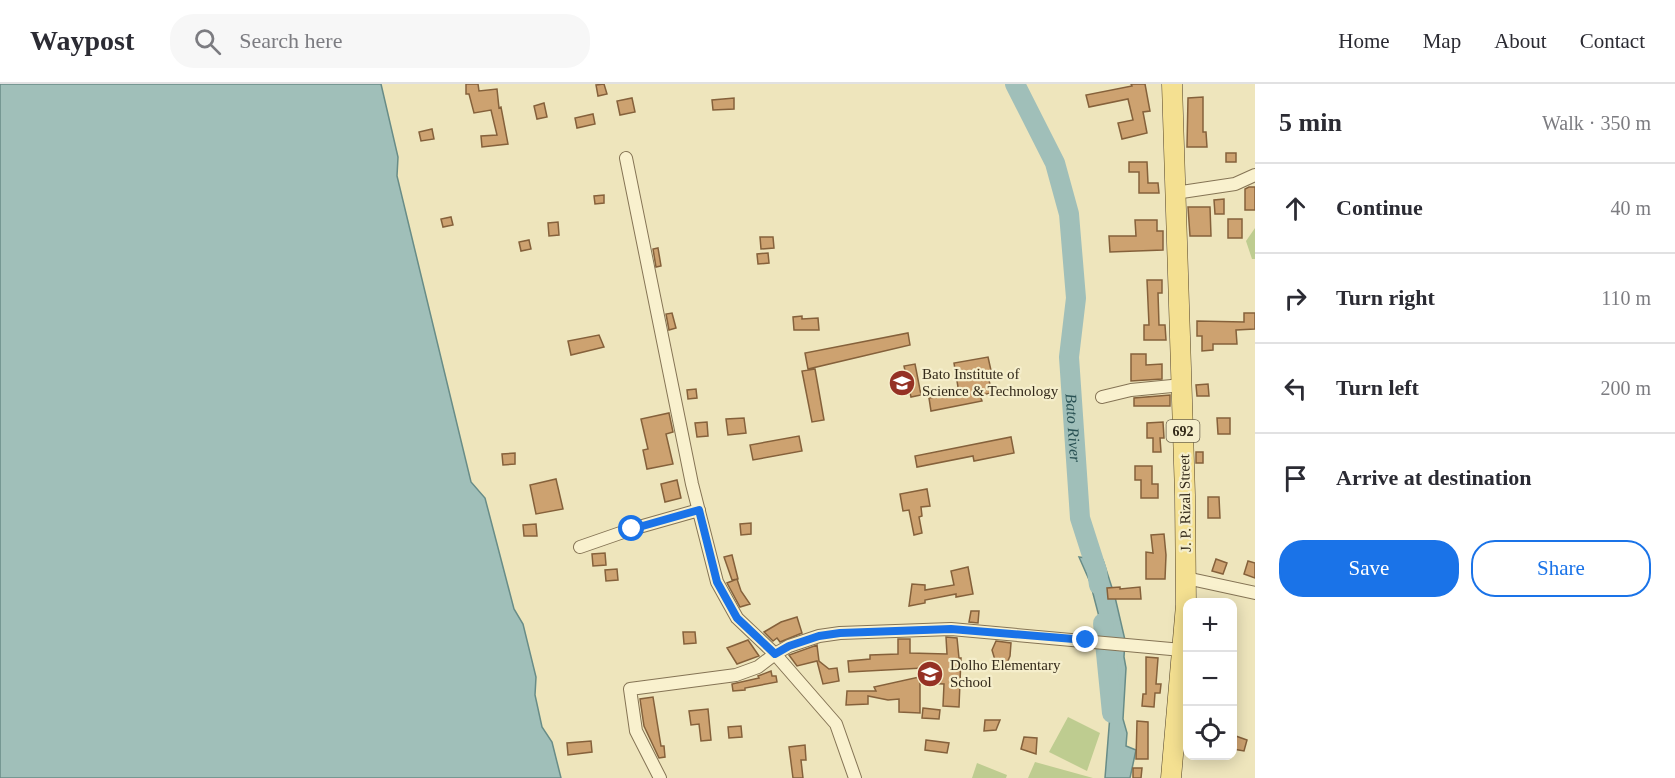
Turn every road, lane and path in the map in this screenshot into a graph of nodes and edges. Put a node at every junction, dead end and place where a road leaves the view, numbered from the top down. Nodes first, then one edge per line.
1 (1172, 84) edge
2 (626, 158) dead end
3 (1255, 175) edge
4 (1175, 193) junction
5 (1182, 385) junction
6 (1102, 397) dead end
7 (699, 510) junction
8 (580, 548) dead end
9 (1186, 578) junction
10 (1255, 593) edge
11 (1182, 650) junction
12 (775, 654) junction
13 (660, 778) edge
14 (855, 778) edge
15 (1171, 778) edge

1 - 4 main road, J. P. Rizal Street / 692
2 - 7 street
3 - 4 street
4 - 5 main road, J. P. Rizal Street / 692
5 - 6 street
5 - 9 main road, J. P. Rizal Street / 692
7 - 8 street
7 - 12 street
9 - 10 street
9 - 11 main road, J. P. Rizal Street / 692
11 - 12 street
11 - 15 main road, J. P. Rizal Street / 692
12 - 13 street
12 - 14 street

